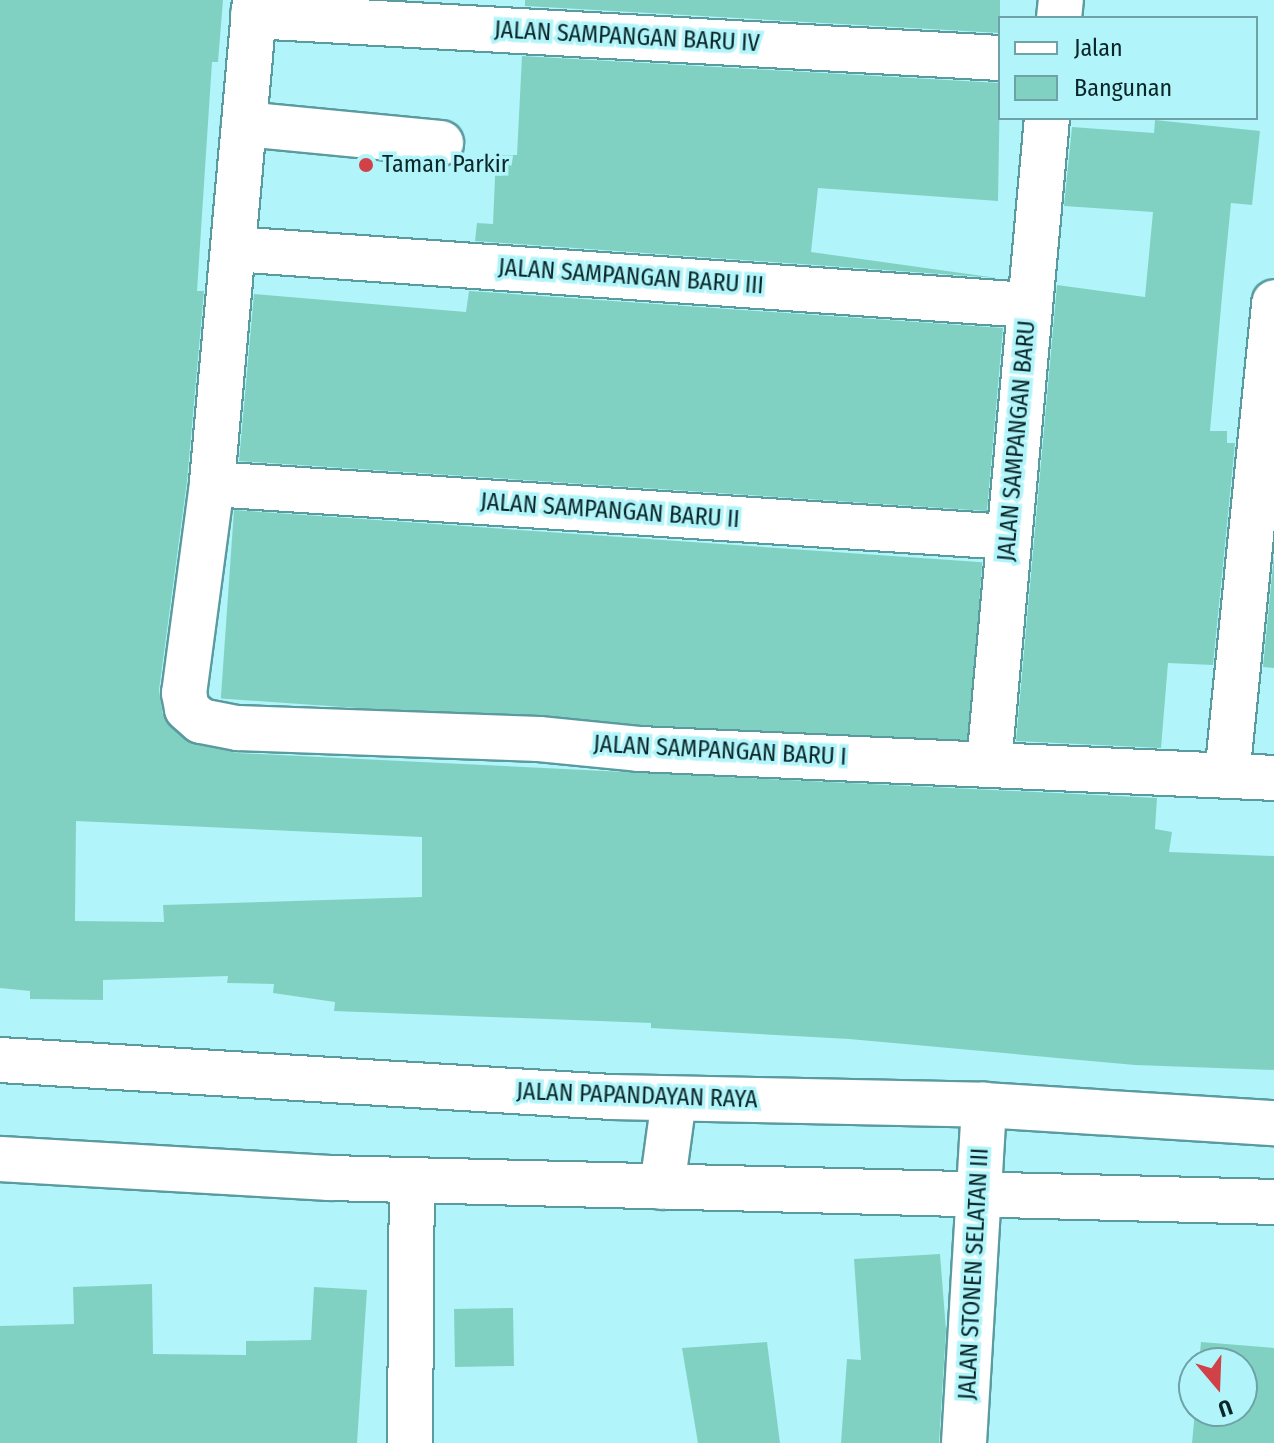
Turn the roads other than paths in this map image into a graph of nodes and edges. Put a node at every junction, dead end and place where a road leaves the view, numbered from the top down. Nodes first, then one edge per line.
1 (254, 8) edge
2 (998, 58) edge
3 (1047, 120) edge
4 (244, 124) junction
5 (441, 143) dead end
6 (233, 249) junction
7 (1274, 302) edge
8 (1028, 305) junction
9 (212, 484) junction
10 (1008, 537) junction
11 (989, 764) junction
12 (1227, 776) junction
13 (1274, 778) edge
14 (0, 1060) edge
15 (674, 1099) junction
16 (984, 1105) junction
17 (1274, 1123) edge
18 (0, 1159) edge
19 (412, 1180) junction
20 (662, 1187) junction
21 (980, 1197) junction
22 (1274, 1202) edge
23 (410, 1443) edge
24 (964, 1443) edge

1 - 2 street, JALAN SAMPANGAN BARU IV
1 - 4 street
3 - 8 street, JALAN SAMPANGAN BARU
4 - 5 street
4 - 6 street
6 - 8 street, JALAN SAMPANGAN BARU III
6 - 9 street
7 - 12 street
8 - 10 street, JALAN SAMPANGAN BARU
9 - 10 street, JALAN SAMPANGAN BARU II
9 - 11 street, JALAN SAMPANGAN BARU I
10 - 11 street, JALAN SAMPANGAN BARU
11 - 12 street, JALAN SAMPANGAN BARU I
12 - 13 street, JALAN SAMPANGAN BARU I
14 - 15 street, JALAN PAPANDAYAN RAYA
15 - 16 street, JALAN PAPANDAYAN RAYA
15 - 20 street
16 - 17 street, JALAN PAPANDAYAN RAYA
16 - 21 street, JALAN STONEN SELATAN III
18 - 19 street
19 - 20 street
19 - 23 street
20 - 21 street
21 - 22 street
21 - 24 street, JALAN STONEN SELATAN III

